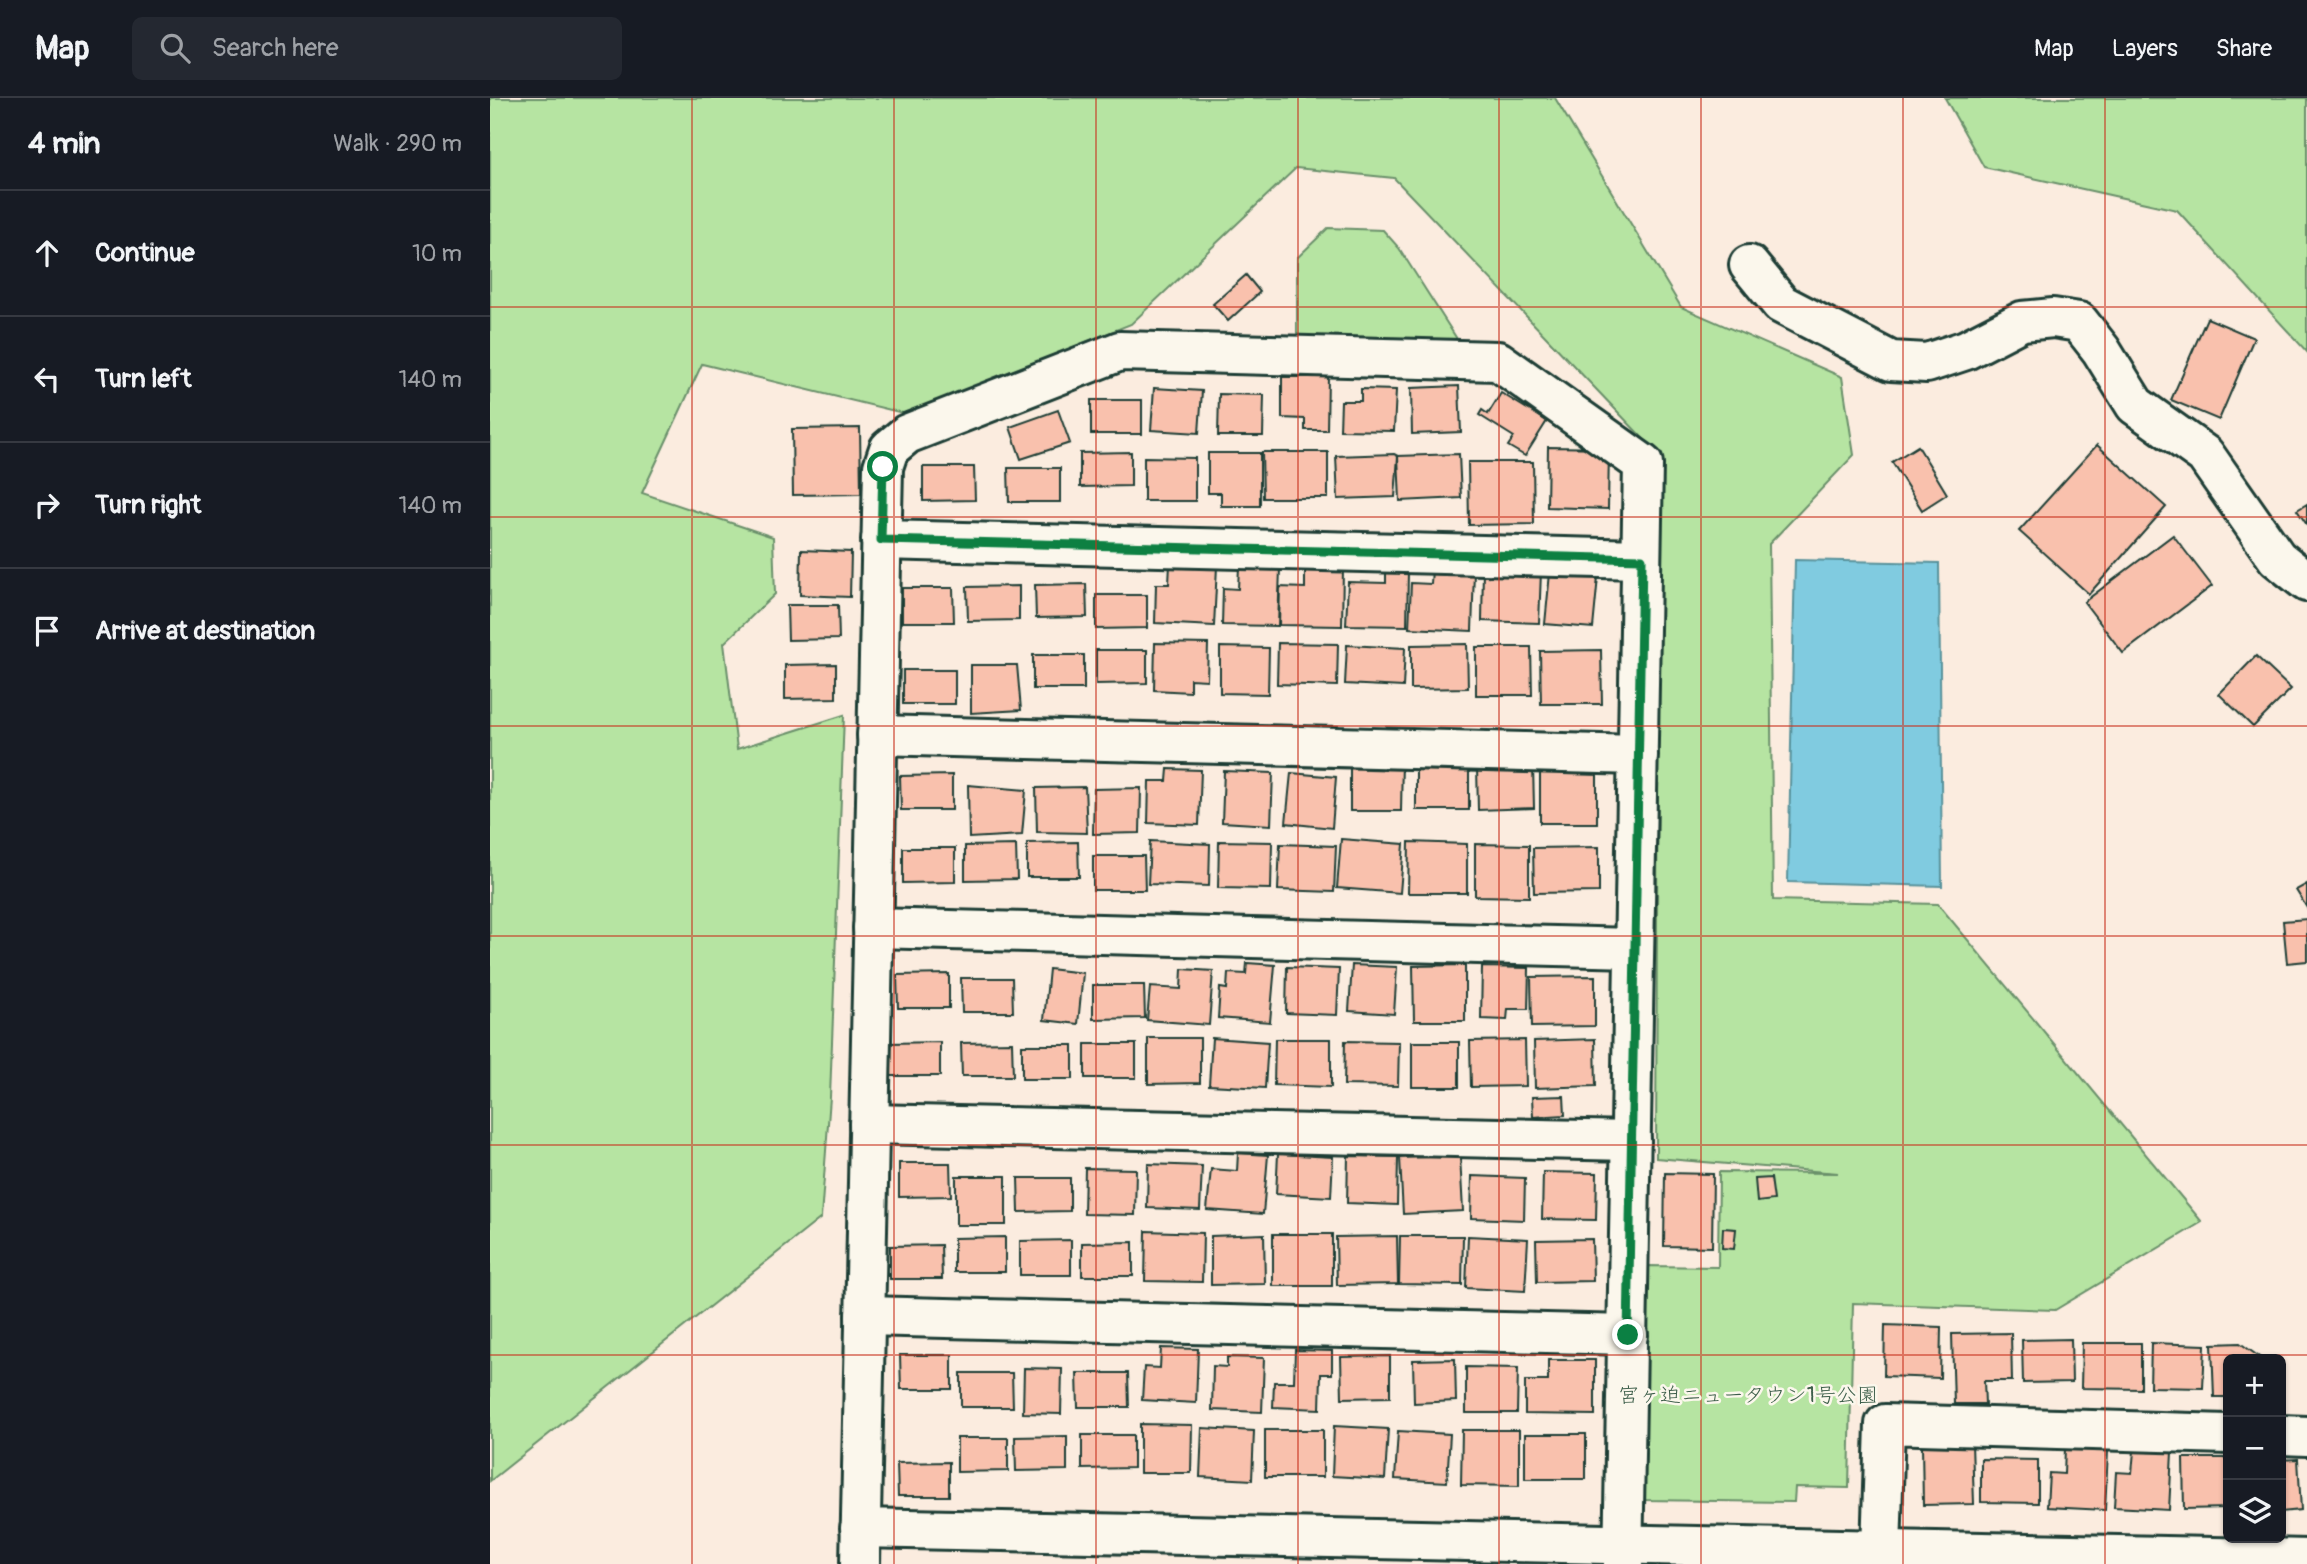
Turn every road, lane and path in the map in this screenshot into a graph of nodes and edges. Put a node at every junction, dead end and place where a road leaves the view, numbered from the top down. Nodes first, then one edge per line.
1 (1749, 265) dead end
2 (881, 540) junction
3 (1642, 559) junction
4 (2307, 582) edge
5 (877, 735) junction
6 (1638, 755) junction
7 (873, 928) junction
8 (1634, 948) junction
9 (869, 1124) junction
10 (1631, 1141) junction
11 (865, 1316) junction
12 (1628, 1335) junction
13 (2223, 1434) edge
14 (2286, 1435) edge
15 (2307, 1436) edge
16 (860, 1546) edge
17 (1881, 1551) junction
18 (1623, 1555) edge
19 (2307, 1559) edge

1 - 4 street
2 - 3 street
2 - 3 street
2 - 5 street
3 - 6 street
5 - 6 street
5 - 7 street
6 - 8 street
7 - 8 street
7 - 9 street
8 - 10 street
9 - 10 street
9 - 11 street
10 - 12 street
11 - 12 street
11 - 16 street
12 - 18 street
13 - 17 street
14 - 15 street
16 - 18 street
17 - 18 street
17 - 19 street

